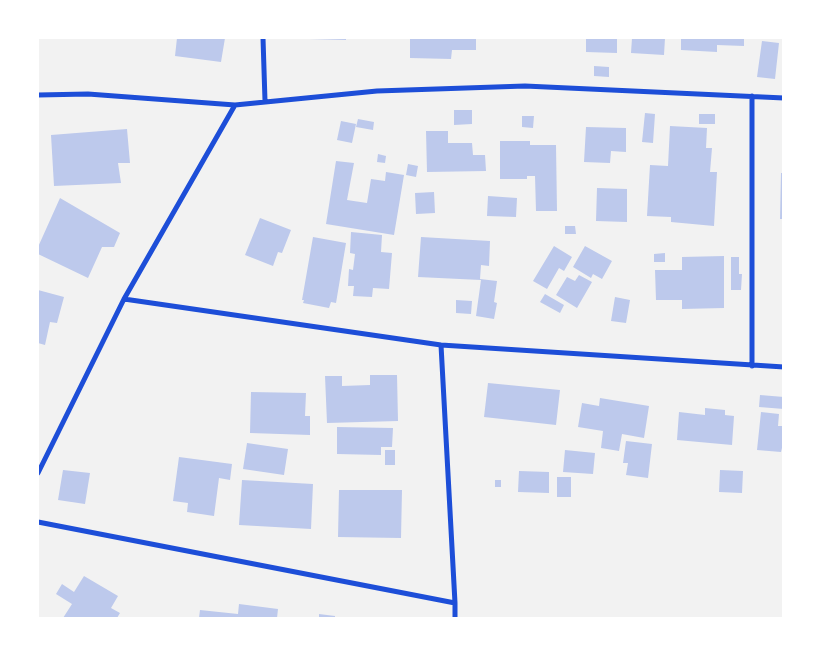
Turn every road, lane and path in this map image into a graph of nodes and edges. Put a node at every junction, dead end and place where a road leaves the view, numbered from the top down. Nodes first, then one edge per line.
1 (263, 38) edge
2 (38, 95) edge
3 (752, 96) junction
4 (784, 98) edge
5 (265, 101) junction
6 (236, 105) junction
7 (124, 299) junction
8 (441, 345) junction
9 (752, 366) junction
10 (784, 366) edge
11 (38, 473) edge
12 (38, 522) edge
13 (455, 603) junction
14 (455, 618) edge

1 - 5 street
2 - 6 street
3 - 4 street
3 - 5 street
3 - 9 street
5 - 6 street
6 - 7 street
7 - 8 street
7 - 11 street
8 - 9 street
8 - 13 street
9 - 10 street
12 - 13 street
13 - 14 street

